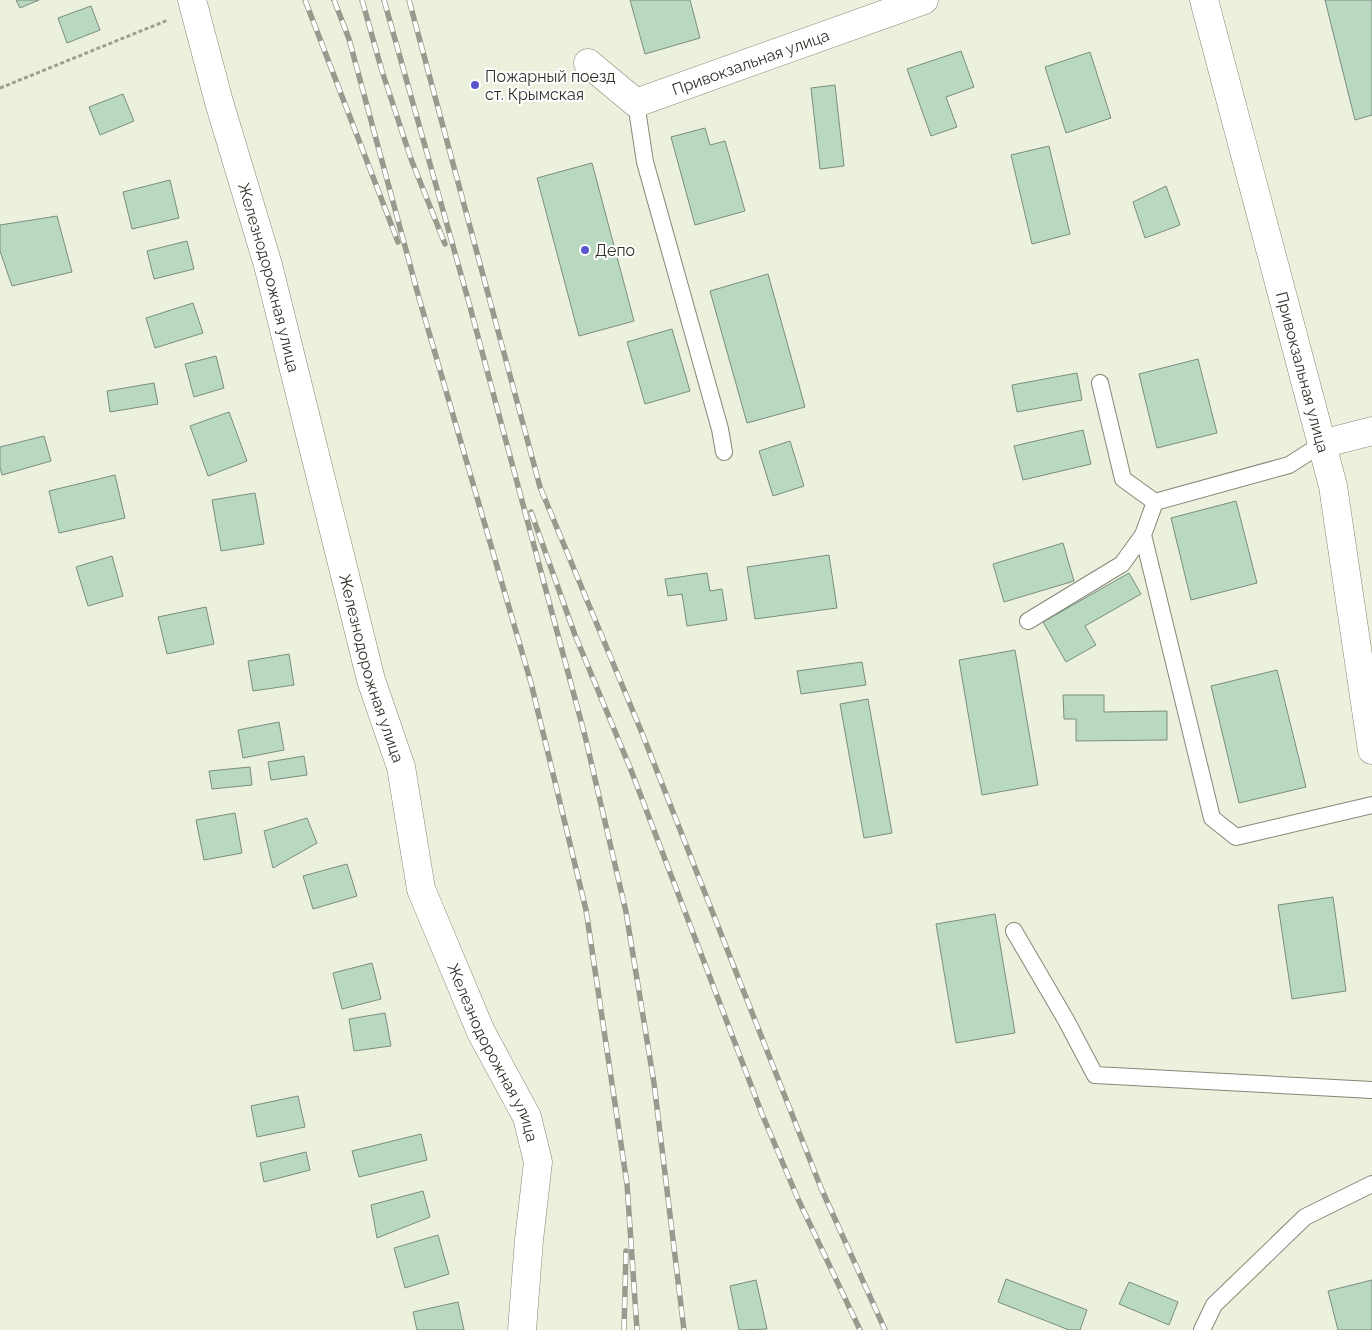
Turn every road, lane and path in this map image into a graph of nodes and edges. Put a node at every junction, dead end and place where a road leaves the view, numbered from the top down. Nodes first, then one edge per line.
1 (924, 0) edge
2 (1204, 0) edge
3 (193, 5) edge
4 (588, 63) dead end
5 (0, 88) edge
6 (636, 103) junction
7 (1100, 384) dead end
8 (1372, 431) edge
9 (1322, 444) junction
10 (724, 452) dead end
11 (1155, 502) junction
12 (1143, 535) junction
13 (1028, 621) dead end
14 (1372, 750) edge
15 (1372, 805) edge
16 (1014, 931) dead end
17 (1372, 1090) edge
18 (1372, 1184) edge
19 (522, 1330) edge
20 (1202, 1330) edge

1 - 6 street, Привокзальная улица
2 - 9 street, Привокзальная улица
3 - 5 path
3 - 19 street, Железнодорожная улица
4 - 6 street
6 - 10 lane
7 - 11 lane
8 - 9 street
9 - 11 lane
9 - 14 street, Привокзальная улица
11 - 12 lane
12 - 13 lane
12 - 15 lane
16 - 17 lane
18 - 20 lane

